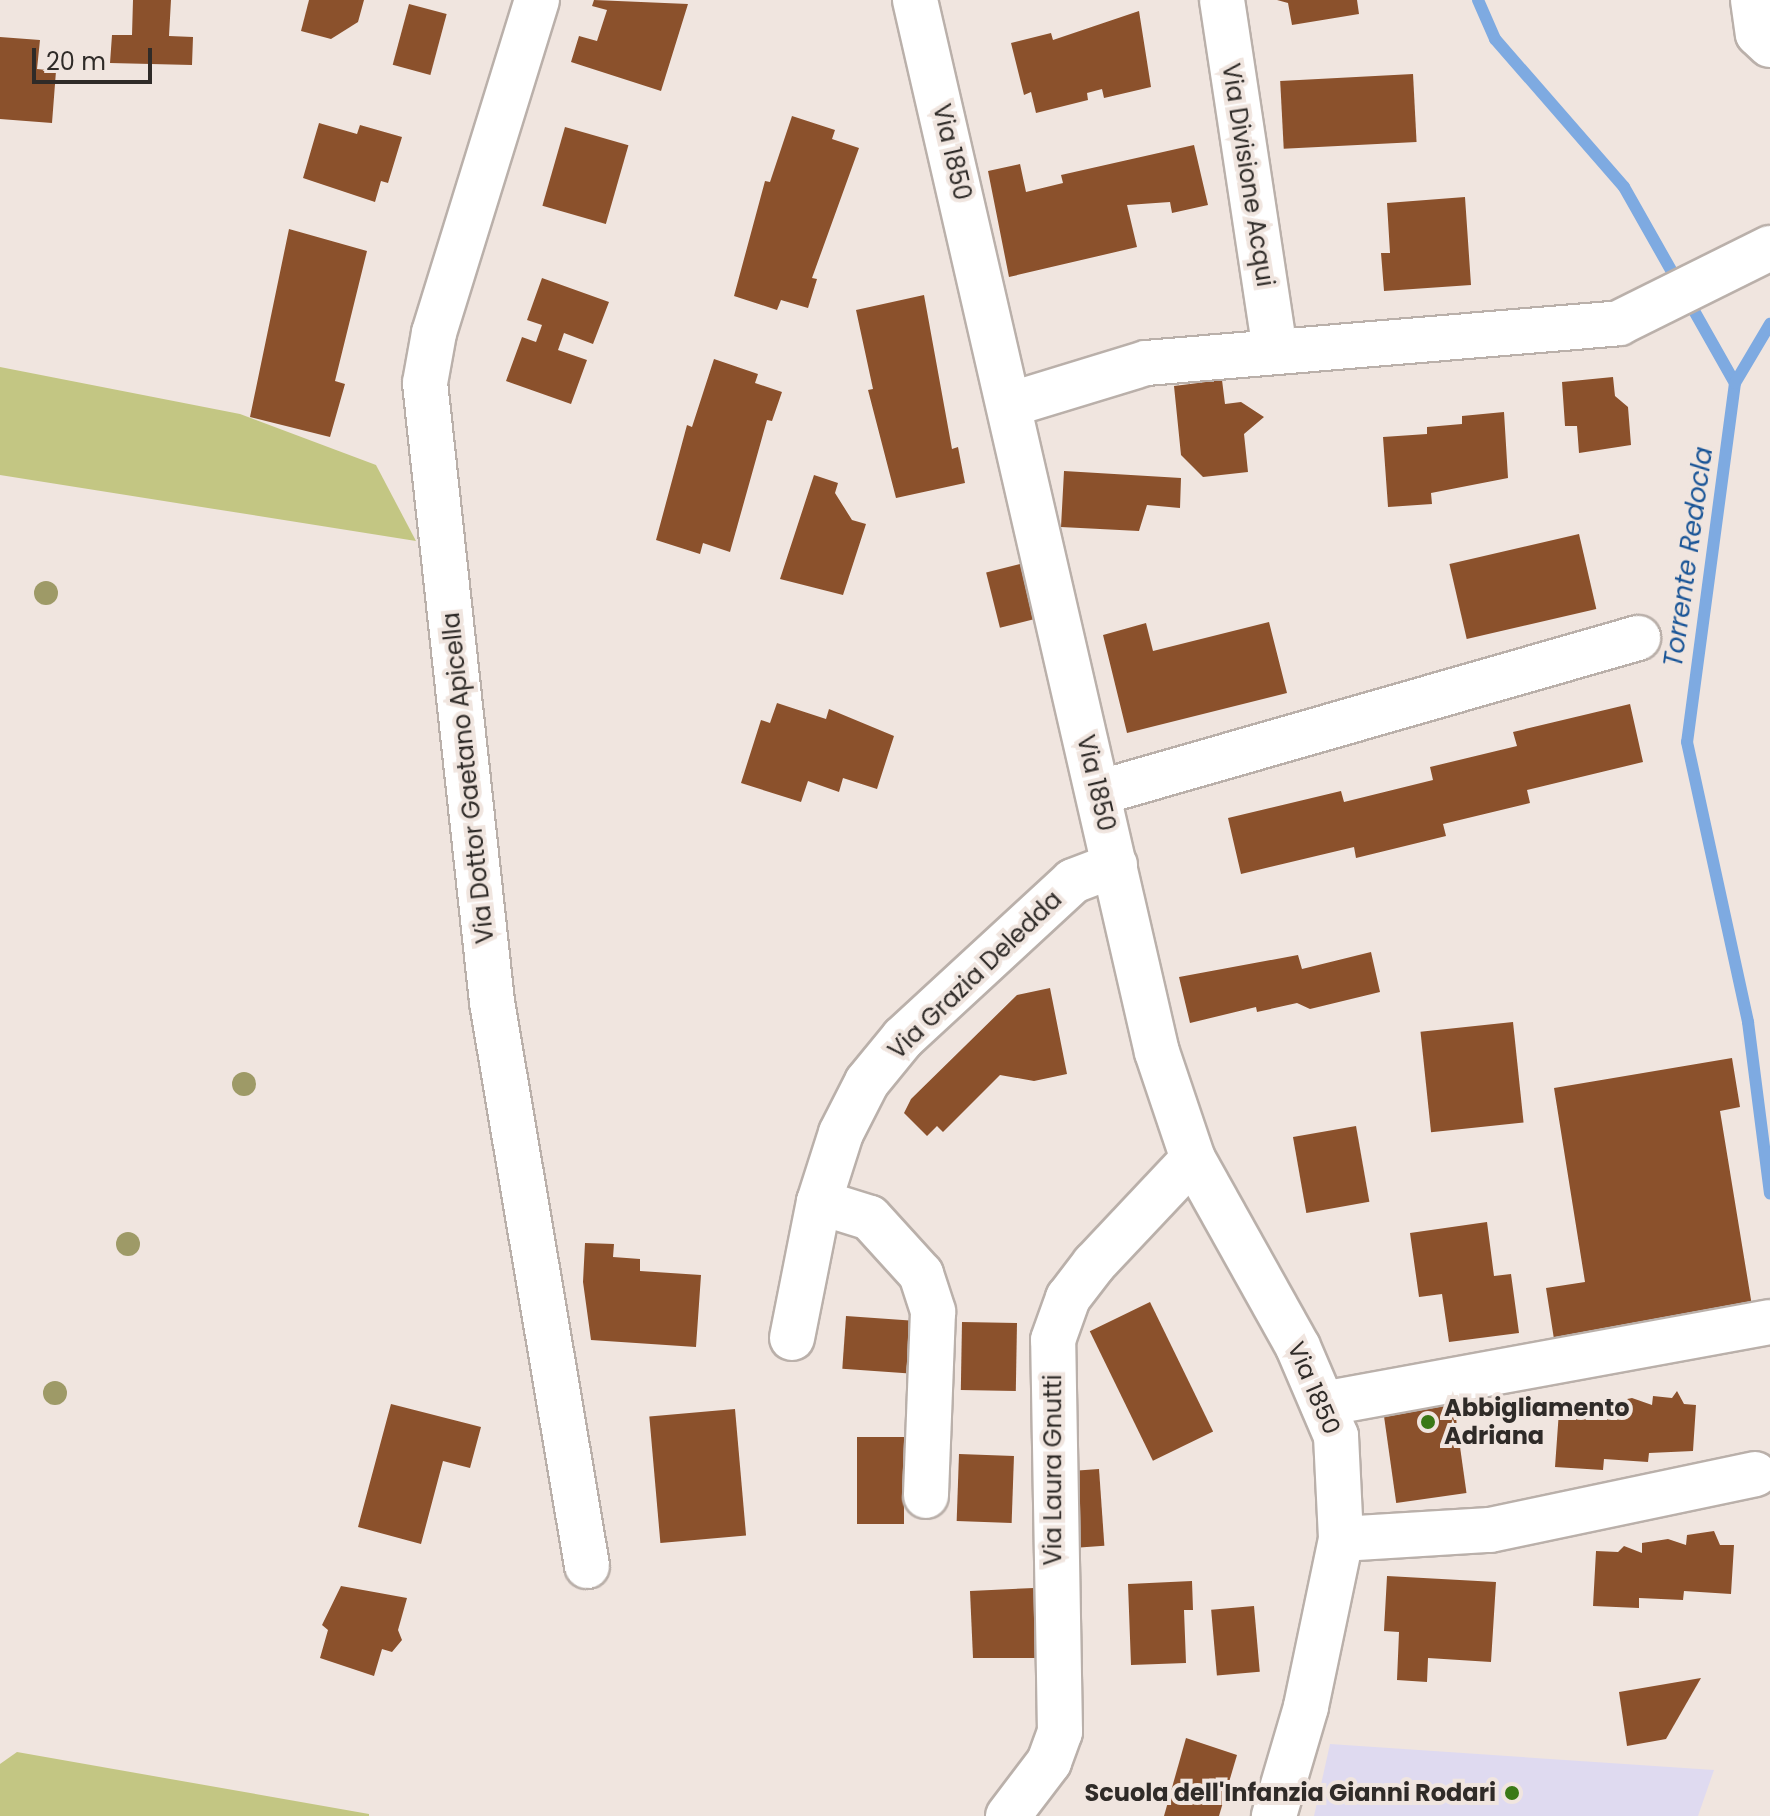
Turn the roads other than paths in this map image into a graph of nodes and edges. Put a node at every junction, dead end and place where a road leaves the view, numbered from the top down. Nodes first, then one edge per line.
1 (537, 0) edge
2 (915, 0) edge
3 (1222, 0) edge
4 (1753, 0) edge
5 (1770, 45) edge
6 (1770, 248) edge
7 (1275, 351) junction
8 (1012, 404) junction
9 (1638, 638) dead end
10 (1098, 793) junction
11 (1115, 865) junction
12 (1193, 1159) junction
13 (819, 1202) junction
14 (1765, 1323) edge
15 (792, 1338) dead end
16 (1323, 1404) junction
17 (1755, 1474) dead end
18 (926, 1496) dead end
19 (1341, 1539) junction
20 (587, 1566) dead end
21 (1008, 1816) edge
22 (1274, 1816) edge

1 - 20 street, Via Dottor Gaetano Apicella
2 - 8 street, Via 1850
3 - 7 street, Via Divisione Acqui
4 - 5 street
6 - 7 street
7 - 8 street
8 - 10 street, Via 1850
9 - 10 street
10 - 11 street, Via 1850
11 - 12 street, Via 1850
11 - 13 street, Via Grazia Deledda
12 - 16 street, Via 1850
12 - 21 street, Via Laura Gnutti
13 - 15 street, Via Grazia Deledda
13 - 18 street
14 - 16 street
16 - 19 street, Via 1850
17 - 19 street
19 - 22 street, Via 1850

